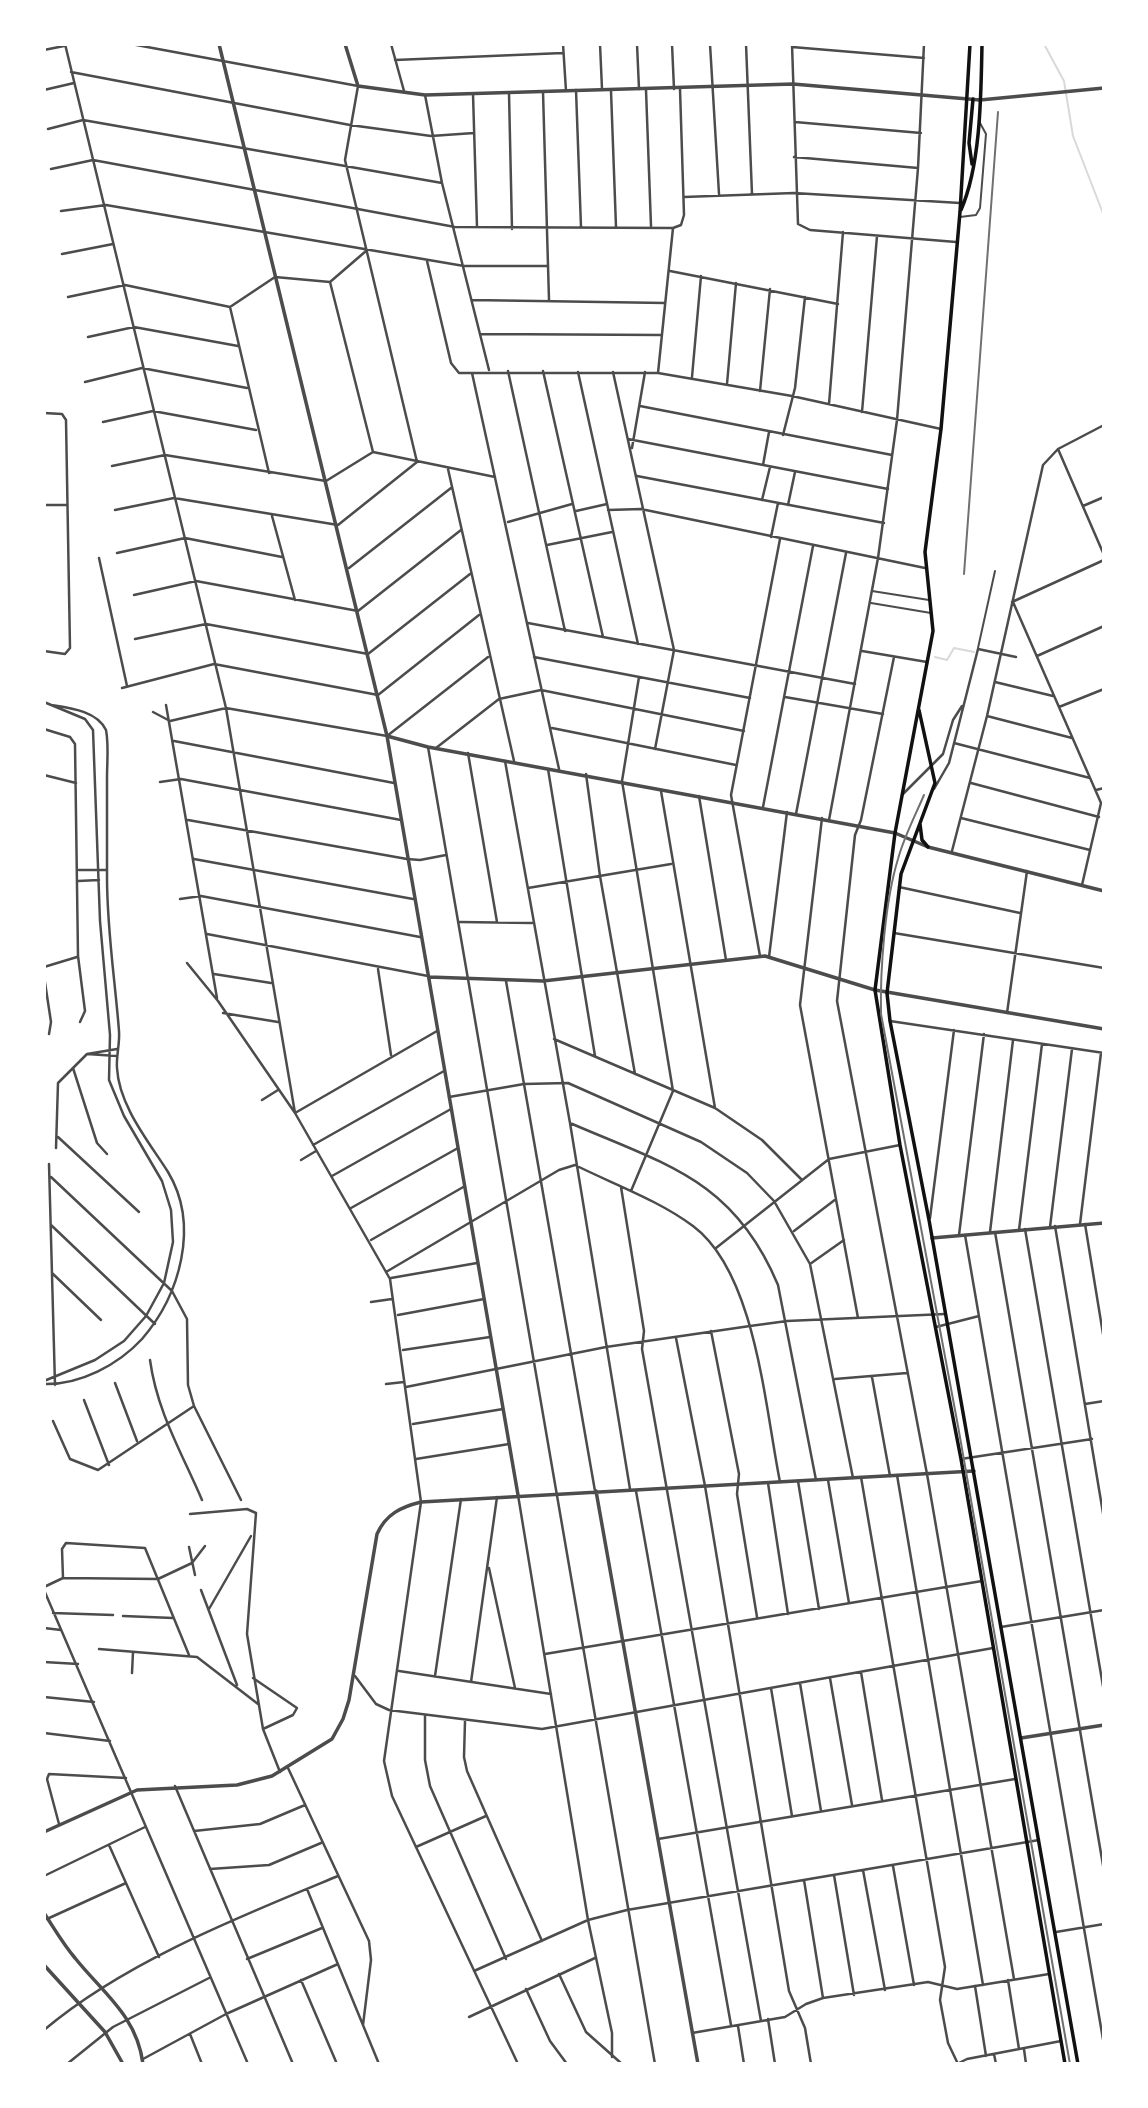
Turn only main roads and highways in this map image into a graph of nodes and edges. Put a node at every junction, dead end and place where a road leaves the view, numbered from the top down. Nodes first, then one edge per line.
1 (970, 44) edge
2 (982, 44) edge
3 (970, 99) junction
4 (972, 166) junction
5 (962, 203) junction
6 (919, 705) junction
7 (920, 821) junction
8 (928, 847) road end
9 (1065, 2064) edge
10 (1077, 2064) edge

1 - 3 main road
2 - 4 main road
3 - 4 main road
3 - 5 main road
4 - 5 main road
5 - 6 main road
6 - 7 main road
6 - 9 main road
7 - 8 main road
7 - 10 main road

